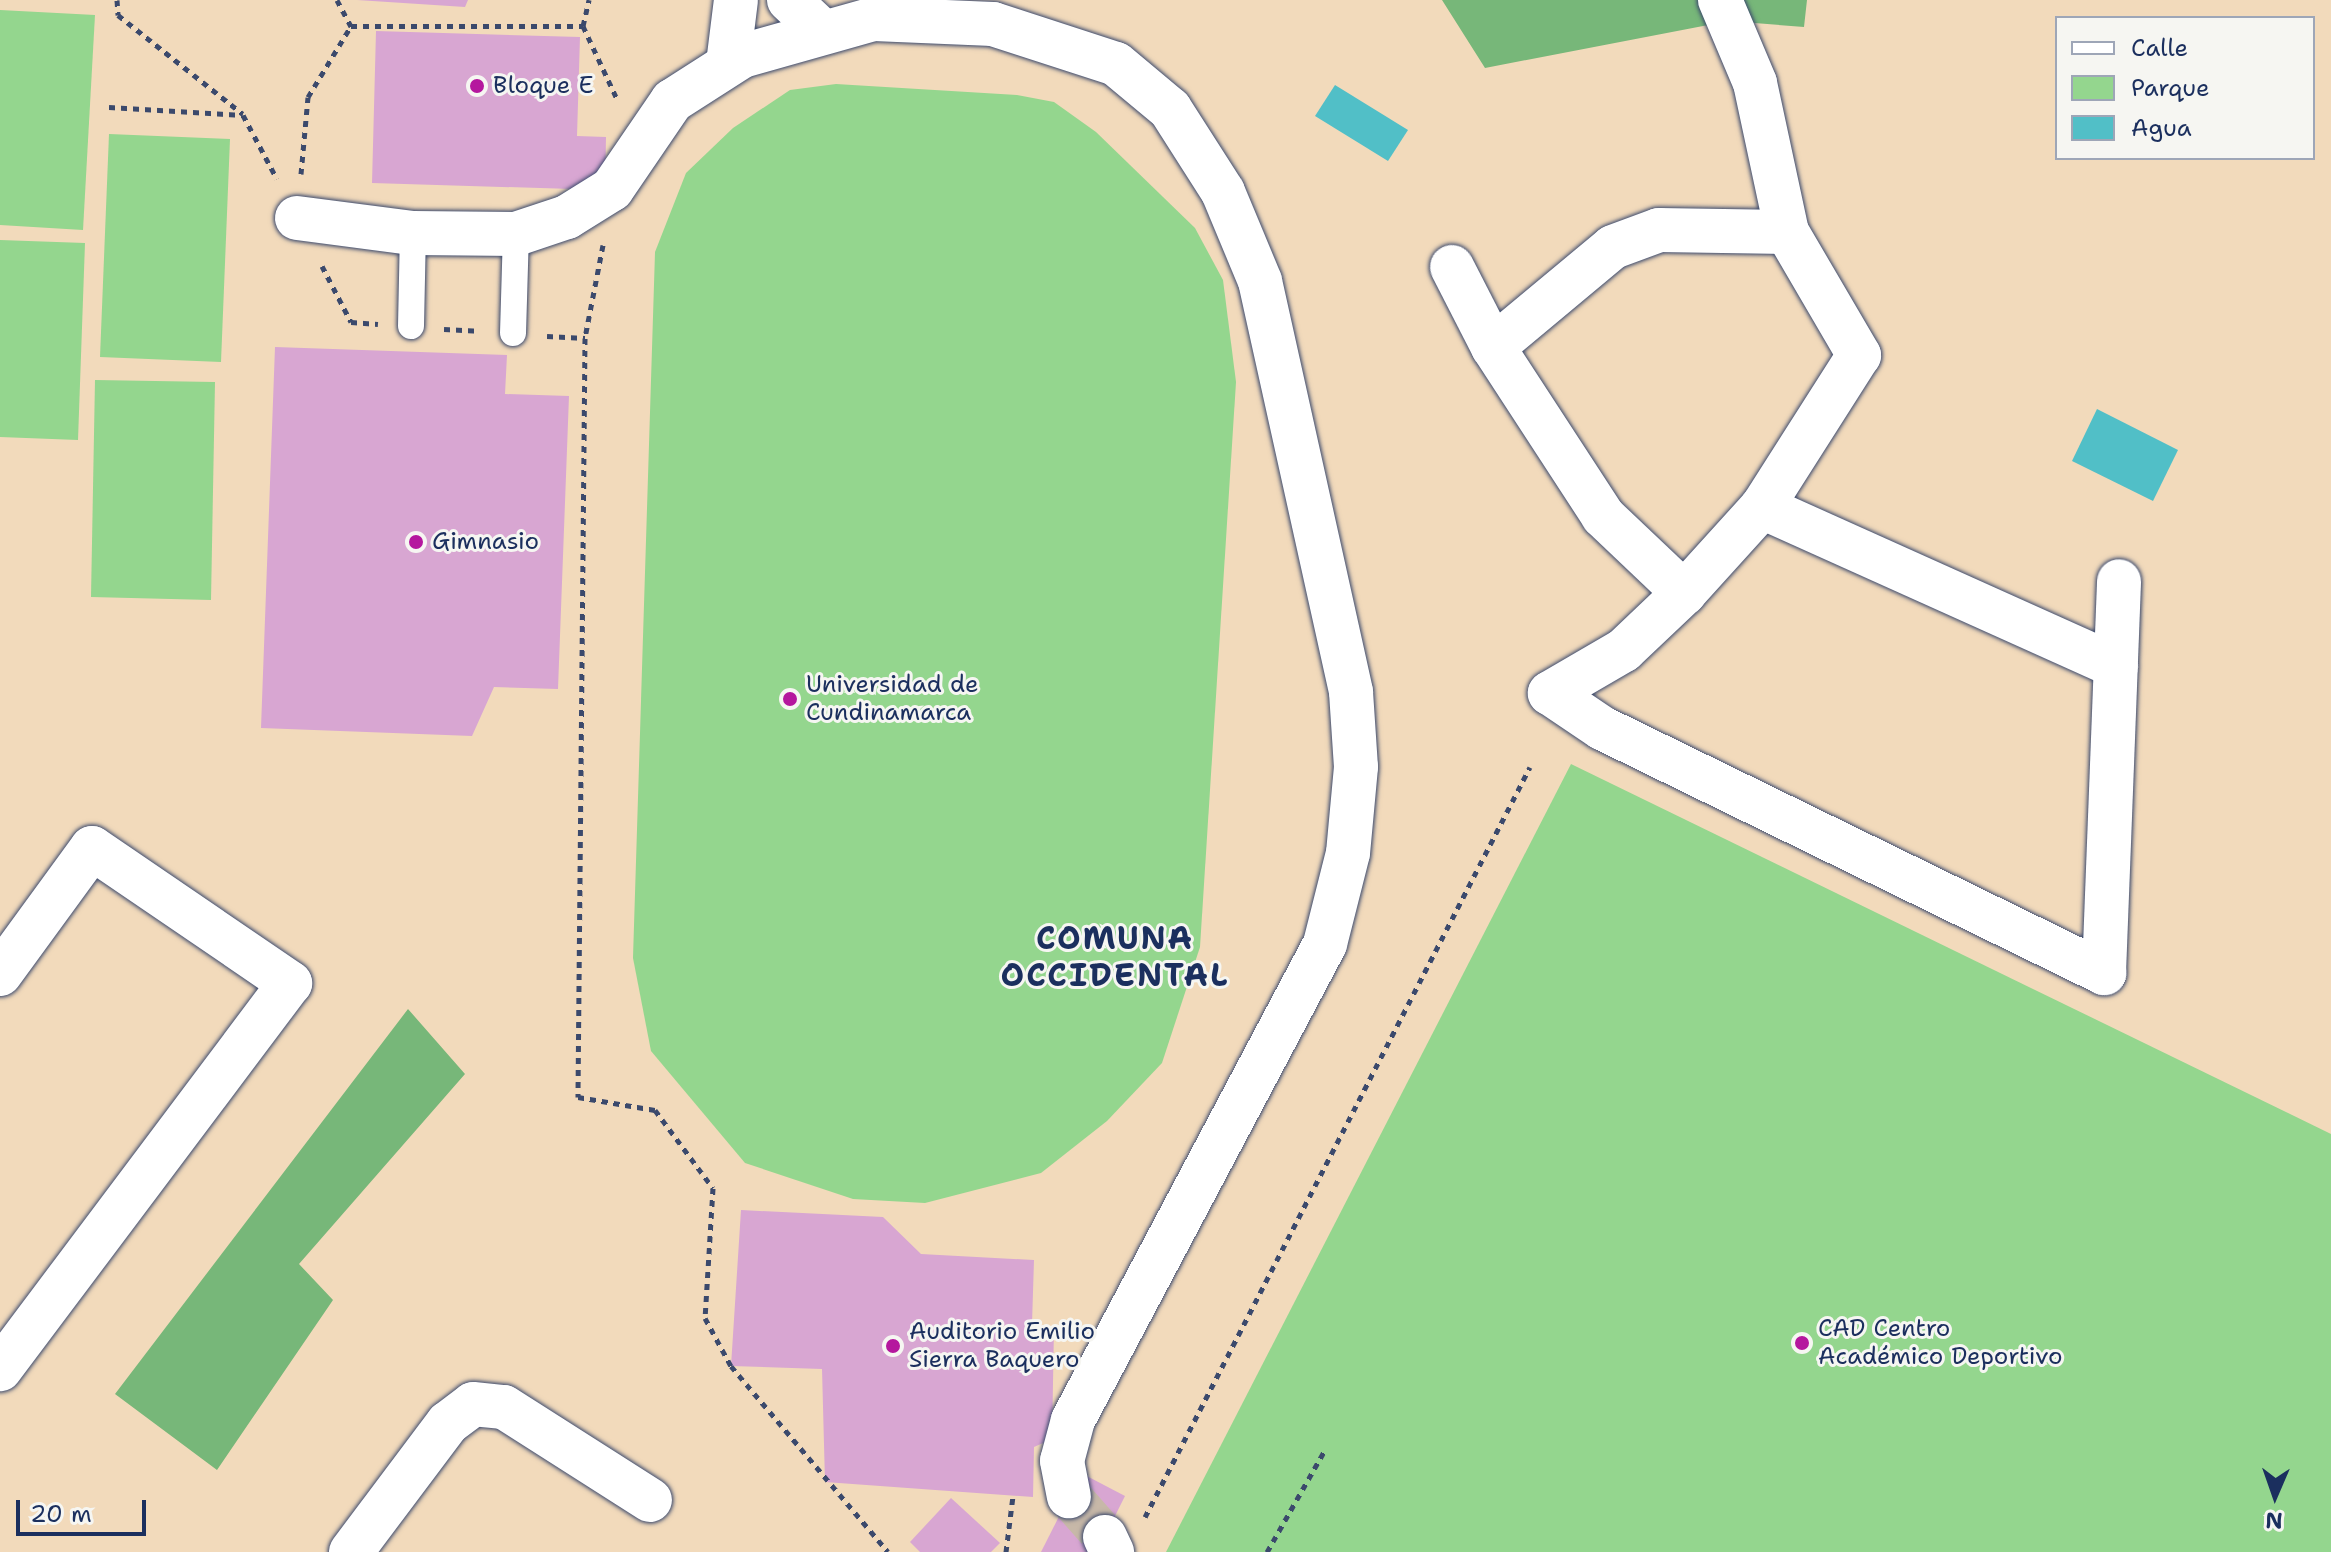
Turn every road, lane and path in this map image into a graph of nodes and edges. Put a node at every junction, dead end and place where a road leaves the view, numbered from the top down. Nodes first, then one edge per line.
1 (117, 0) edge
2 (337, 0) edge
3 (589, 0) edge
4 (736, 0) edge
5 (789, 0) edge
6 (1720, 0) edge
7 (351, 26) junction
8 (583, 26) junction
9 (822, 31) junction
10 (728, 64) junction
11 (109, 107) dead end
12 (243, 115) junction
13 (626, 172) junction
14 (297, 218) junction
15 (1787, 232) junction
16 (413, 233) junction
17 (516, 234) junction
18 (1452, 267) dead end
19 (411, 326) junction
20 (513, 333) junction
21 (585, 338) junction
22 (1493, 347) junction
23 (1762, 507) junction
24 (2119, 581) dead end
25 (1684, 593) junction
26 (2116, 666) junction
27 (1530, 767) dead end
28 (0, 974) edge
29 (0, 1369) edge
30 (1325, 1450) dead end
31 (1013, 1496) dead end
32 (1069, 1496) tunnel mouth
33 (650, 1500) dead end
34 (1119, 1538) edge
35 (351, 1552) edge
36 (888, 1552) edge
37 (1006, 1552) edge
38 (1267, 1552) edge

1 - 12 path
2 - 7 path
3 - 8 path
4 - 10 street
5 - 9 street
6 - 15 street
7 - 8 path
7 - 14 path
8 - 13 path
9 - 10 street
9 - 32 street
10 - 13 street
11 - 12 path
12 - 14 path
13 - 17 street
13 - 21 path
14 - 16 street
14 - 19 path
15 - 22 street
15 - 23 street
16 - 17 street
16 - 19 lane
17 - 20 lane
18 - 22 street
19 - 20 path
20 - 21 path
21 - 36 path
22 - 25 street
23 - 25 street
23 - 26 street
24 - 26 street
25 - 26 street
27 - 34 path
28 - 29 street
30 - 38 path
31 - 37 path
33 - 35 street

